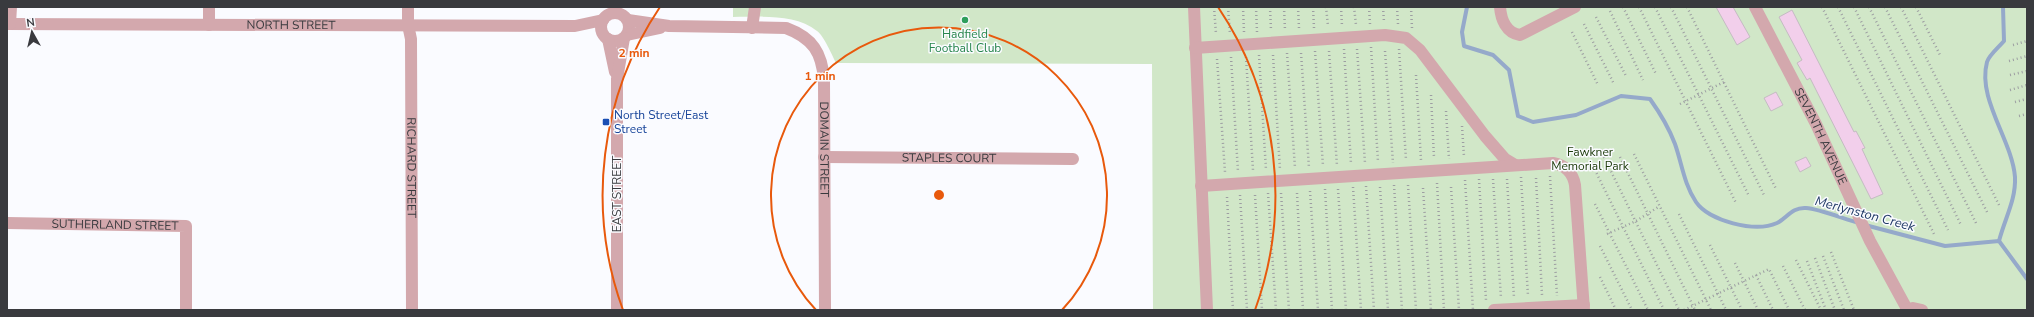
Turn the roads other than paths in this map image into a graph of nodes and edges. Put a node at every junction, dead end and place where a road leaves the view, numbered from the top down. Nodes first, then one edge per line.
1 (11, 7) edge
2 (209, 7) edge
3 (408, 7) edge
4 (755, 7) edge
5 (1194, 7) edge
6 (1500, 7) edge
7 (1575, 7) edge
8 (1755, 7) edge
9 (607, 14) edge
10 (624, 14) edge
11 (8, 24) edge
12 (209, 25) junction
13 (408, 25) junction
14 (576, 26) junction
15 (669, 26) junction
16 (752, 28) junction
17 (625, 36) junction
18 (606, 37) junction
19 (1195, 48) junction
20 (617, 79) junction
21 (824, 158) junction
22 (1073, 158) dead end
23 (1518, 170) junction
24 (1201, 186) junction
25 (7, 223) edge
26 (1584, 307) edge
27 (186, 310) edge
28 (412, 310) edge
29 (617, 310) edge
30 (825, 310) edge
31 (1207, 310) edge
32 (1494, 310) edge
33 (1502, 310) edge
34 (1906, 310) edge
35 (1922, 310) edge

1 - 11 street
2 - 12 street
3 - 13 street, RICHARD STREET
4 - 16 street
5 - 19 street
6 - 7 street
8 - 34 street, SEVENTH AVENUE
9 - 10 street
9 - 14 street, NORTH STREET
9 - 18 street
10 - 15 street, DOMAIN STREET
10 - 17 street
11 - 12 street, NORTH STREET
12 - 13 street, NORTH STREET
13 - 14 street, NORTH STREET
13 - 28 street, RICHARD STREET
14 - 18 street, NORTH STREET
15 - 16 street, DOMAIN STREET
15 - 17 street, DOMAIN STREET
16 - 21 street, DOMAIN STREET
17 - 18 street
17 - 20 street, EAST STREET
18 - 20 street, EAST STREET
19 - 23 street
19 - 24 street
20 - 29 street, EAST STREET
21 - 22 street, STAPLES COURT
21 - 30 street, DOMAIN STREET
23 - 24 street
23 - 26 street
24 - 31 street
25 - 27 street, SUTHERLAND STREET
26 - 33 street
32 - 33 street
34 - 35 street

